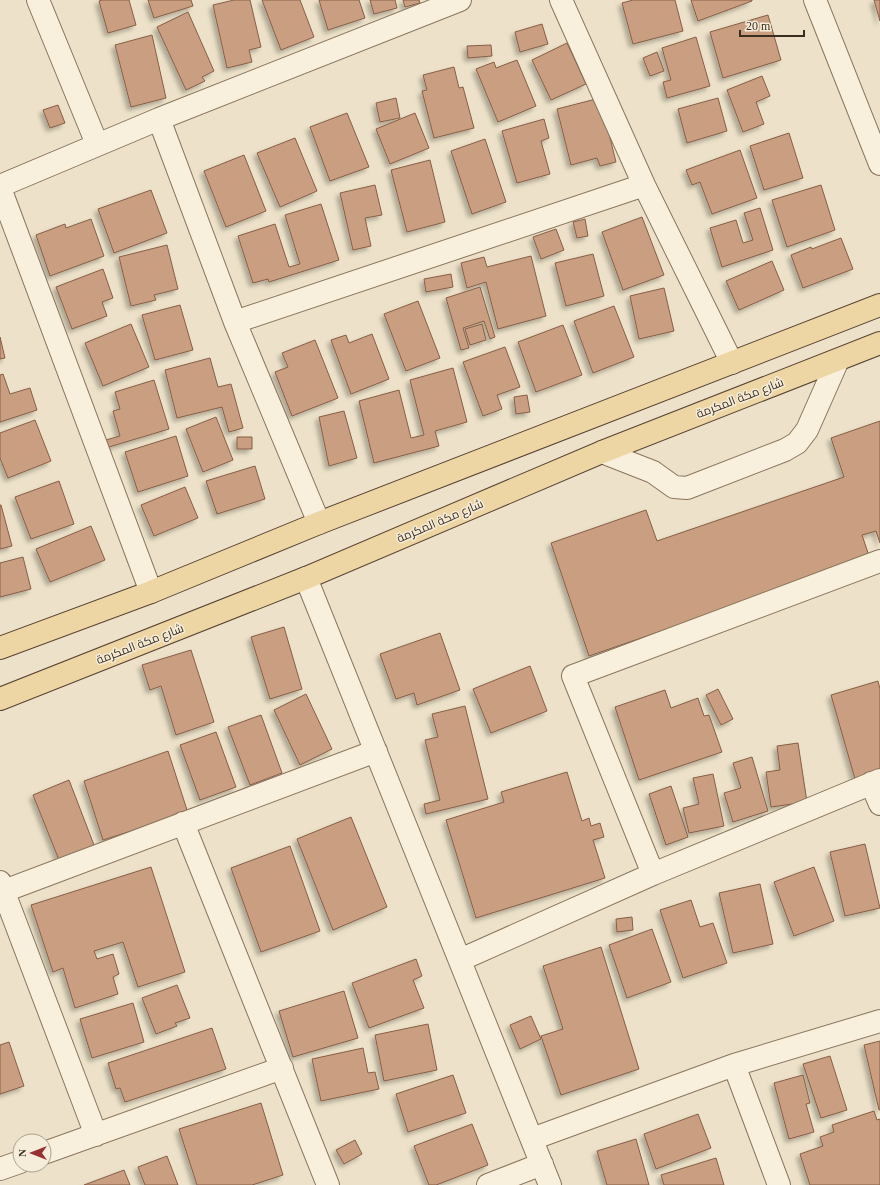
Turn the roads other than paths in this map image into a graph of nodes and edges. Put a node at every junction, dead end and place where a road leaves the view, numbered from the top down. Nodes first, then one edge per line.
1 (38, 0) edge
2 (460, 0) edge
3 (560, 0) edge
4 (815, 0) edge
5 (159, 119) junction
6 (97, 144) junction
7 (880, 164) edge
8 (644, 185) junction
9 (0, 187) edge
10 (880, 305) edge
11 (235, 322) junction
12 (880, 343) edge
13 (838, 360) junction
14 (732, 363) junction
15 (602, 452) junction
16 (319, 523) junction
17 (880, 561) edge
18 (306, 578) junction
19 (151, 592) junction
20 (0, 648) edge
21 (0, 699) edge
22 (376, 751) junction
23 (876, 781) edge
24 (880, 804) edge
25 (183, 823) junction
26 (653, 874) junction
27 (2, 887) edge
28 (460, 960) junction
29 (880, 1021) edge
30 (734, 1065) junction
31 (282, 1068) junction
32 (96, 1135) junction
33 (532, 1140) junction
34 (52, 1150) edge
35 (542, 1164) junction
36 (12, 1165) edge
37 (0, 1169) edge
38 (328, 1185) edge
39 (488, 1185) edge
40 (550, 1185) edge
41 (779, 1185) edge

1 - 6 street
2 - 5 street
3 - 8 street
4 - 7 street
5 - 6 street
5 - 11 street
6 - 9 street
8 - 11 street
8 - 14 street
9 - 19 street
10 - 14 main road
11 - 16 street
12 - 13 main road, شارع مكة المكرمة
13 - 15 main road, شارع مكة المكرمة
13 - 15 street
14 - 16 main road
15 - 18 main road, شارع مكة المكرمة
16 - 19 main road
17 - 26 street
18 - 21 main road, شارع مكة المكرمة
18 - 22 street
19 - 20 main road
22 - 25 street
22 - 28 street
23 - 24 street
23 - 26 street
25 - 27 street
25 - 31 street
26 - 28 street
27 - 32 street
28 - 33 street
29 - 30 street
30 - 33 street
30 - 41 street
31 - 32 street
31 - 38 street
32 - 34 street
33 - 35 street
35 - 39 street
35 - 40 street
36 - 37 street

